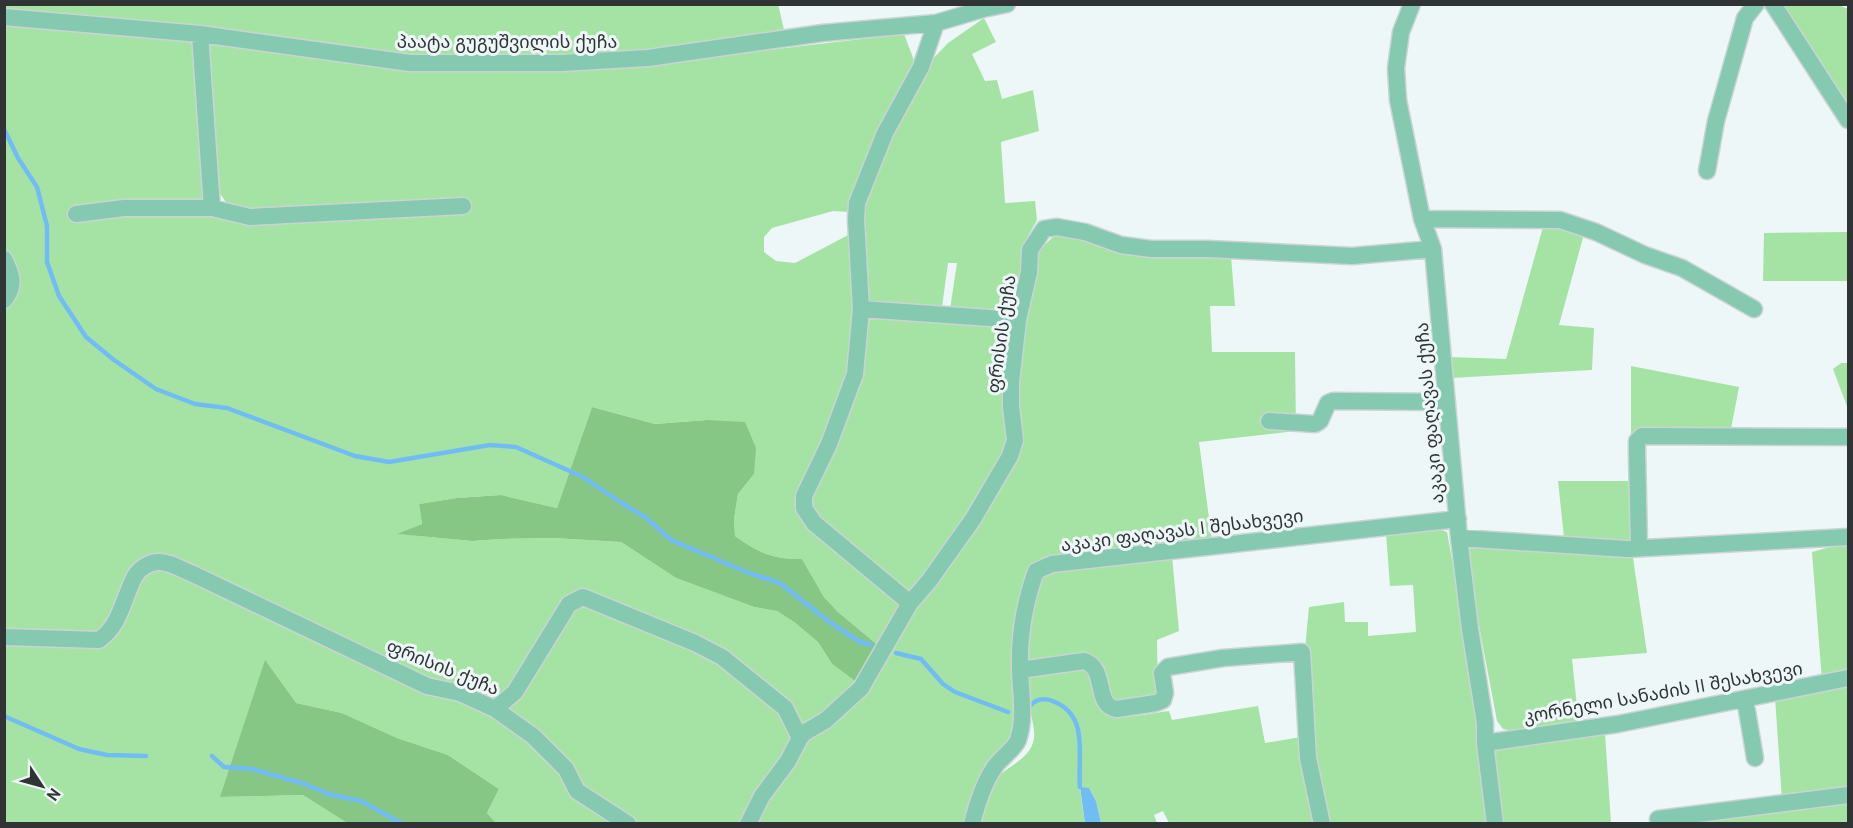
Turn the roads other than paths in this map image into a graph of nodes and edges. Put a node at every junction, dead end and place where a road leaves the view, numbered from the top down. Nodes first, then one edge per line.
1 (1007, 4) edge
2 (1412, 4) edge
3 (1756, 4) edge
4 (1773, 4) edge
5 (4, 17) edge
6 (936, 23) junction
7 (200, 34) junction
8 (1848, 120) edge
9 (1707, 171) dead end
10 (464, 206) dead end
11 (212, 208) junction
12 (76, 214) dead end
13 (1422, 219) junction
14 (1433, 249) junction
15 (4, 260) edge
16 (4, 300) edge
17 (861, 309) junction
18 (1754, 309) dead end
19 (1018, 320) junction
20 (1447, 402) junction
21 (1269, 421) dead end
22 (1848, 437) edge
23 (1458, 519) junction
24 (1848, 537) edge
25 (1459, 538) junction
26 (1639, 548) junction
27 (910, 603) junction
28 (4, 637) edge
29 (1020, 670) junction
30 (1848, 678) edge
31 (1745, 699) junction
32 (495, 708) junction
33 (800, 738) junction
34 (1485, 743) junction
35 (1755, 758) dead end
36 (1848, 795) edge
37 (1658, 819) dead end
38 (628, 824) edge
39 (748, 824) edge
40 (972, 824) edge
41 (1322, 824) edge
42 (1495, 824) edge

1 - 6 street, პაატა გუგუშვილის ქუჩა
2 - 13 street, აკაკი ფაღავას ქუჩა
3 - 9 street
4 - 8 street
5 - 7 street, პაატა გუგუშვილის ქუჩა
6 - 7 street, პაატა გუგუშვილის ქუჩა
6 - 17 street
7 - 11 street
10 - 11 street
11 - 12 street
13 - 14 street, აკაკი ფაღავას ქუჩა
13 - 18 street
14 - 19 street, ფრისის ქუჩა
14 - 20 street, აკაკი ფაღავას ქუჩა
15 - 16 street
17 - 19 street
17 - 27 street
19 - 27 street, ფრისის ქუჩა
20 - 21 street
20 - 23 street, აკაკი ფაღავას ქუჩა
22 - 26 street
23 - 25 street, აკაკი ფაღავას ქუჩა
23 - 29 street, აკაკი ფაღავას I შესახვევი
24 - 26 street
25 - 26 street
25 - 34 street, აკაკი ფაღავას ქუჩა
27 - 33 street, ფრისის ქუჩა
28 - 32 street, ფრისის ქუჩა
29 - 40 street, აკაკი ფაღავას I შესახვევი
29 - 41 street
30 - 31 street, კორნელი სანაძის II შესახვევი
31 - 34 street, კორნელი სანაძის II შესახვევი
31 - 35 street
32 - 33 street
32 - 38 street, ფრისის ქუჩა
33 - 39 street, ფრისის ქუჩა
34 - 42 street, აკაკი ფაღავას ქუჩა
36 - 37 street

